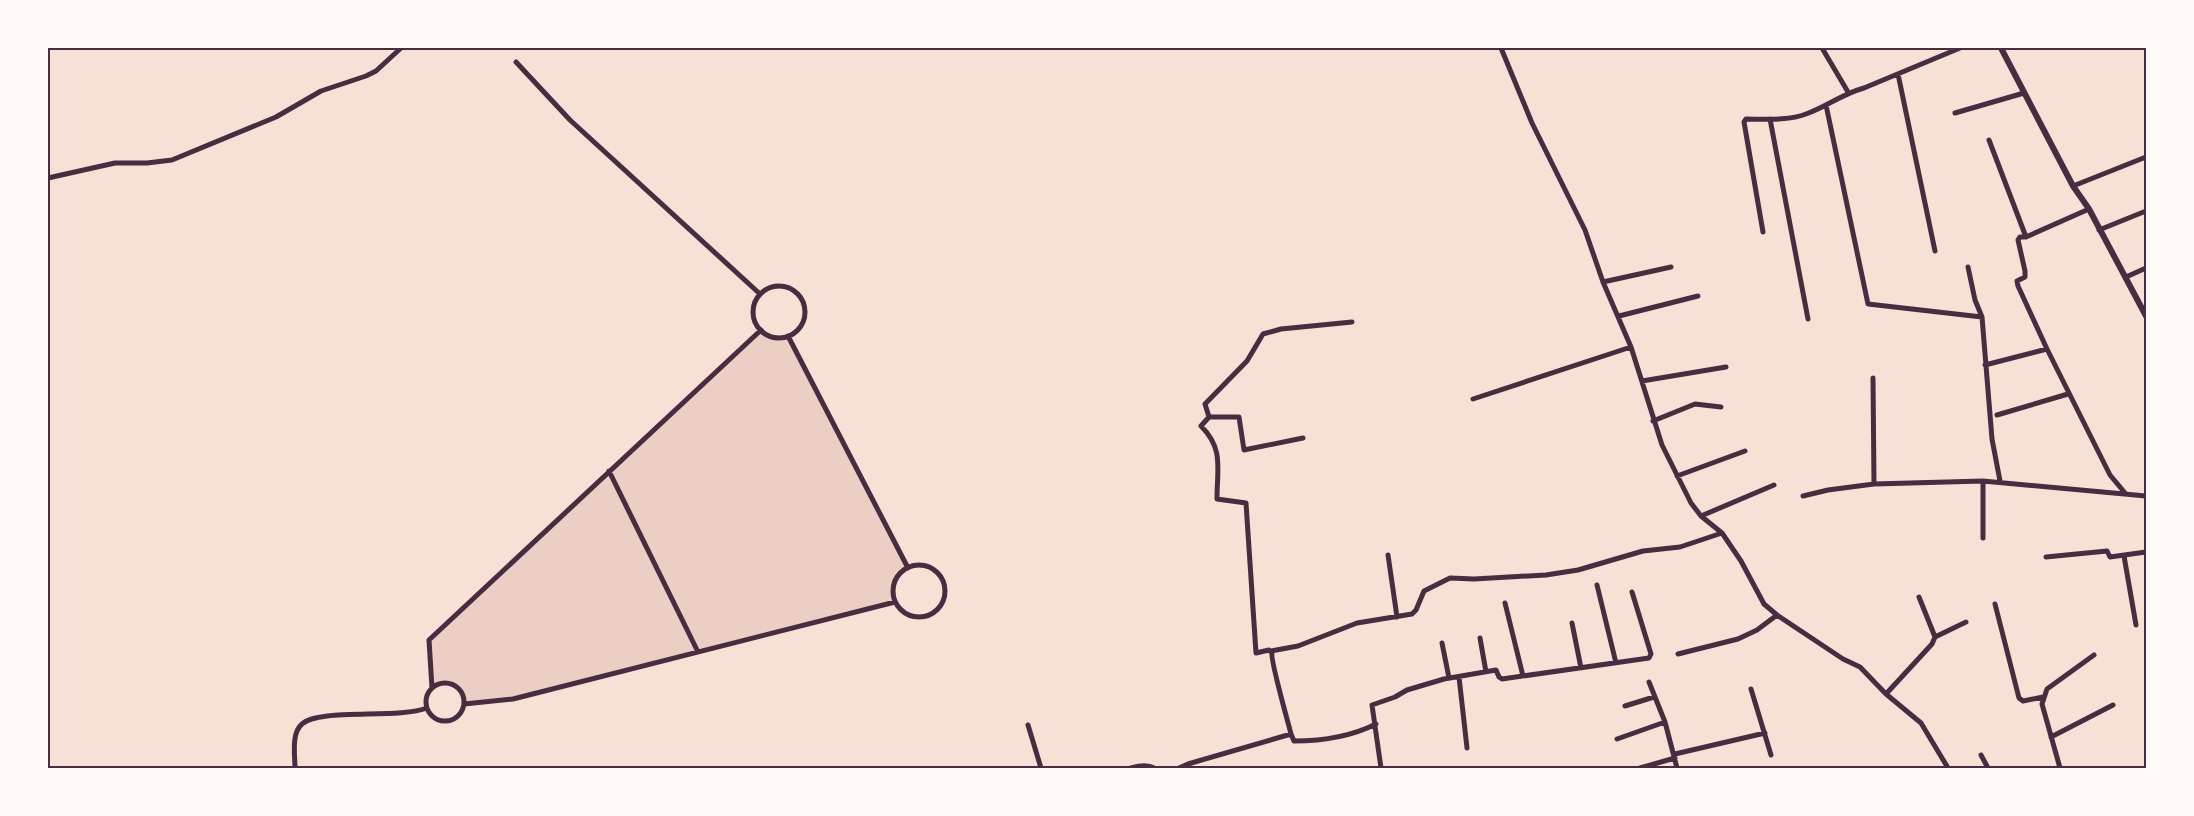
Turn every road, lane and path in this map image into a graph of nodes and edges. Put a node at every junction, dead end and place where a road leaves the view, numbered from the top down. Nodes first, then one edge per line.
1 (401, 48) edge
2 (1501, 48) edge
3 (1822, 48) edge
4 (1960, 48) edge
5 (2001, 48) edge
6 (516, 62) dead end
7 (1898, 74) junction
8 (1848, 92) junction
9 (2024, 92) junction
10 (1826, 105) junction
11 (1955, 112) dead end
12 (1770, 119) junction
13 (1989, 140) dead end
14 (2146, 157) edge
15 (48, 178) edge
16 (2073, 186) junction
17 (2089, 209) junction
18 (2146, 211) edge
19 (2099, 230) junction
20 (1762, 232) dead end
21 (2026, 237) junction
22 (1936, 251) dead end
23 (1671, 267) dead end
24 (1968, 267) dead end
25 (2146, 268) edge
26 (2126, 278) junction
27 (1603, 282) junction
28 (760, 294) junction
29 (1698, 296) dead end
30 (2146, 312) edge
31 (1619, 316) junction
32 (1982, 316) junction
33 (1808, 319) dead end
34 (1352, 322) dead end
35 (761, 330) junction
36 (788, 336) junction
37 (1631, 347) junction
38 (2047, 349) junction
39 (1985, 365) junction
40 (1726, 367) dead end
41 (1873, 378) dead end
42 (1642, 381) junction
43 (2068, 394) junction
44 (1473, 399) dead end
45 (1721, 407) dead end
46 (1997, 415) dead end
47 (1209, 417) junction
48 (1654, 421) junction
49 (1303, 438) dead end
50 (1744, 451) dead end
51 (609, 471) junction
52 (1677, 476) junction
53 (1983, 480) junction
54 (2000, 482) junction
55 (1874, 484) junction
56 (1774, 485) dead end
57 (2124, 493) junction
58 (1803, 496) dead end
59 (2146, 496) edge
60 (1701, 516) junction
61 (1722, 533) junction
62 (1982, 538) dead end
63 (2146, 552) edge
64 (1388, 556) dead end
65 (2124, 556) junction
66 (2046, 557) dead end
67 (908, 568) junction
68 (1598, 585) dead end
69 (1632, 592) dead end
70 (1919, 597) dead end
71 (895, 602) junction
72 (1505, 603) dead end
73 (1995, 604) dead end
74 (1777, 615) junction
75 (1397, 617) junction
76 (1966, 622) dead end
77 (1572, 623) dead end
78 (2136, 625) dead end
79 (1934, 637) junction
80 (1480, 638) dead end
81 (1442, 643) dead end
82 (1271, 651) junction
83 (698, 652) junction
84 (1678, 654) dead end
85 (2094, 655) dead end
86 (1616, 663) junction
87 (1581, 668) junction
88 (1486, 672) junction
89 (1523, 676) junction
90 (1459, 677) junction
91 (1449, 678) junction
92 (1649, 682) dead end
93 (432, 688) junction
94 (1751, 689) dead end
95 (1886, 694) junction
96 (1654, 697) junction
97 (2043, 697) junction
98 (464, 704) junction
99 (2113, 705) dead end
100 (1625, 706) dead end
101 (427, 708) junction
102 (1665, 722) junction
103 (1376, 724) junction
104 (1028, 725) dead end
105 (1765, 733) junction
106 (1291, 734) junction
107 (2050, 737) junction
108 (1617, 739) dead end
109 (1467, 748) dead end
110 (1771, 754) dead end
111 (1981, 755) dead end
112 (1675, 756) junction
113 (295, 768) edge
114 (1041, 768) edge
115 (1131, 768) edge
116 (1154, 768) edge
117 (1179, 768) edge
118 (1381, 768) edge
119 (1640, 768) edge
120 (1677, 768) edge
121 (1948, 768) edge
122 (1988, 768) edge
123 (2060, 768) edge

1 - 15 street
2 - 27 street
3 - 8 street
4 - 7 street
5 - 9 street
6 - 28 street
7 - 8 street
7 - 22 street
8 - 10 street
9 - 11 street
9 - 16 street
10 - 12 street
10 - 32 street
12 - 20 street
12 - 33 street
13 - 21 street
14 - 16 street
16 - 17 street
17 - 19 street
17 - 21 street
18 - 19 street
19 - 26 street
21 - 38 street
23 - 27 street
24 - 32 street
25 - 26 street
26 - 30 street
27 - 31 street
28 - 35 street
28 - 36 street
29 - 31 street
31 - 37 street
32 - 39 street
34 - 47 street
35 - 36 street
35 - 51 street
36 - 67 street
37 - 42 street
37 - 44 street
38 - 39 street
38 - 43 street
39 - 54 street
40 - 42 street
41 - 55 street
42 - 48 street
43 - 46 street
43 - 57 street
45 - 48 street
47 - 49 street
47 - 82 street
48 - 52 street
50 - 52 street
51 - 83 street
51 - 93 street
52 - 60 street
53 - 54 street
53 - 55 street
53 - 62 street
54 - 57 street
55 - 58 street
56 - 60 street
57 - 59 street
60 - 61 street
61 - 74 street
61 - 75 street
63 - 65 street
64 - 75 street
65 - 66 street
65 - 78 street
67 - 71 street
67 - 71 street
68 - 86 street
69 - 86 street
70 - 79 street
71 - 83 street
72 - 89 street
73 - 97 street
74 - 84 street
74 - 95 street
75 - 82 street
76 - 79 street
77 - 87 street
79 - 95 street
80 - 88 street
81 - 91 street
82 - 106 street
83 - 98 street
85 - 97 street
86 - 87 street
87 - 89 street
88 - 89 street
88 - 90 street
90 - 91 street
90 - 109 street
91 - 103 street
92 - 96 street
93 - 98 street
93 - 101 street
94 - 105 street
95 - 121 street
96 - 100 street
96 - 102 street
97 - 107 street
98 - 101 street
99 - 107 street
101 - 113 street
102 - 108 street
102 - 112 street
103 - 106 street
103 - 118 street
104 - 114 street
105 - 110 street
105 - 112 street
106 - 117 street
107 - 123 street
111 - 122 street
112 - 119 street
112 - 120 street
115 - 116 street

